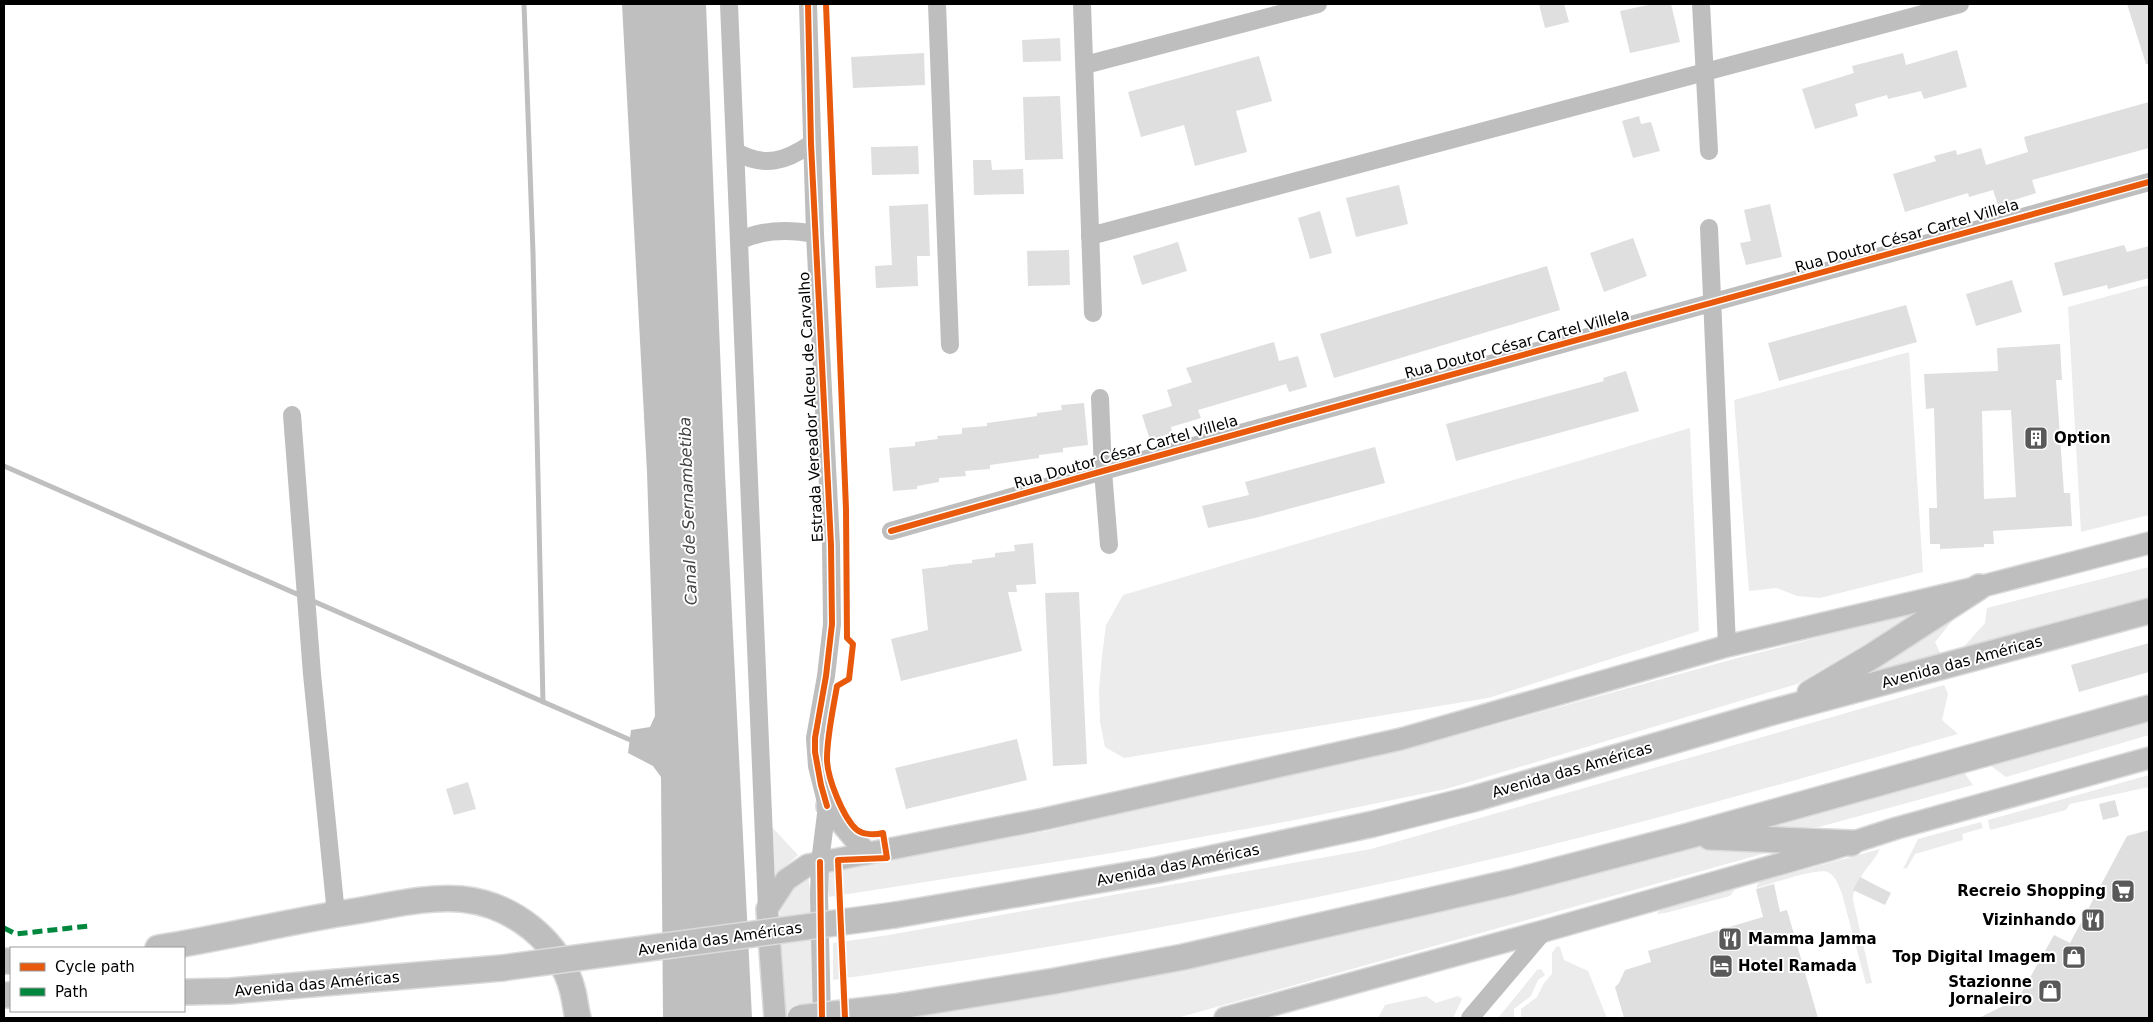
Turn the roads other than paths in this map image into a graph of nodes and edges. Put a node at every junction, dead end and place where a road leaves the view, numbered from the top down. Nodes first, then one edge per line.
1 (729, 4) edge
2 (808, 4) edge
3 (937, 4) edge
4 (1082, 4) edge
5 (1318, 4) edge
6 (1701, 4) edge
7 (1960, 4) edge
8 (1085, 65) junction
9 (1705, 72) junction
10 (811, 144) junction
11 (1709, 151) dead end
12 (736, 152) junction
13 (2149, 182) edge
14 (1709, 228) dead end
15 (815, 234) junction
16 (1090, 236) junction
17 (739, 241) junction
18 (1712, 304) junction
19 (1093, 313) dead end
20 (950, 345) dead end
21 (1100, 398) dead end
22 (292, 415) dead end
23 (1103, 471) junction
24 (891, 531) dead end
25 (2149, 543) edge
26 (1109, 545) dead end
27 (1979, 587) junction
28 (2149, 612) edge
29 (1727, 646) junction
30 (2149, 708) edge
31 (1769, 713) junction
32 (2149, 758) edge
33 (827, 806) junction
34 (1688, 836) junction
35 (1851, 843) junction
36 (867, 854) junction
37 (820, 862) junction
38 (766, 909) junction
39 (336, 914) junction
40 (1544, 931) junction
41 (163, 947) edge
42 (185, 992) edge
43 (578, 1018) edge
44 (775, 1018) edge
45 (800, 1018) edge
46 (822, 1018) edge
47 (1225, 1018) edge
48 (1470, 1018) edge

1 - 12 street
2 - 10 street, Estrada Vereador Alceu de Carvalho
3 - 20 street
4 - 8 street
5 - 8 street
6 - 9 street
7 - 9 street
8 - 16 street
9 - 11 street
9 - 16 street
10 - 12 street
10 - 15 street, Estrada Vereador Alceu de Carvalho
12 - 17 street
13 - 18 street, Rua Doutor César Cartel Villela
14 - 18 street
15 - 17 street
15 - 33 street, Estrada Vereador Alceu de Carvalho
16 - 19 street
17 - 38 street
18 - 23 street, Rua Doutor César Cartel Villela
18 - 29 street
21 - 23 street
22 - 39 street
23 - 24 street, Rua Doutor César Cartel Villela
23 - 26 street
25 - 27 main road, Avenida das Américas
27 - 29 main road, Avenida das Américas
27 - 31 highway
28 - 31 highway, Avenida das Américas
29 - 36 main road, Avenida das Américas
30 - 34 highway
31 - 42 highway, Avenida das Américas, bridge
32 - 35 main road
33 - 36 main road
33 - 37 street, Estrada Vereador Alceu de Carvalho
34 - 35 highway
34 - 45 highway, bridge
35 - 40 main road
36 - 37 main road, Avenida das Américas
37 - 38 main road, Avenida das Américas
37 - 46 street, Estrada Vereador Alceu de Carvalho
38 - 44 main road
39 - 41 highway
39 - 43 highway
40 - 47 main road
40 - 48 street

